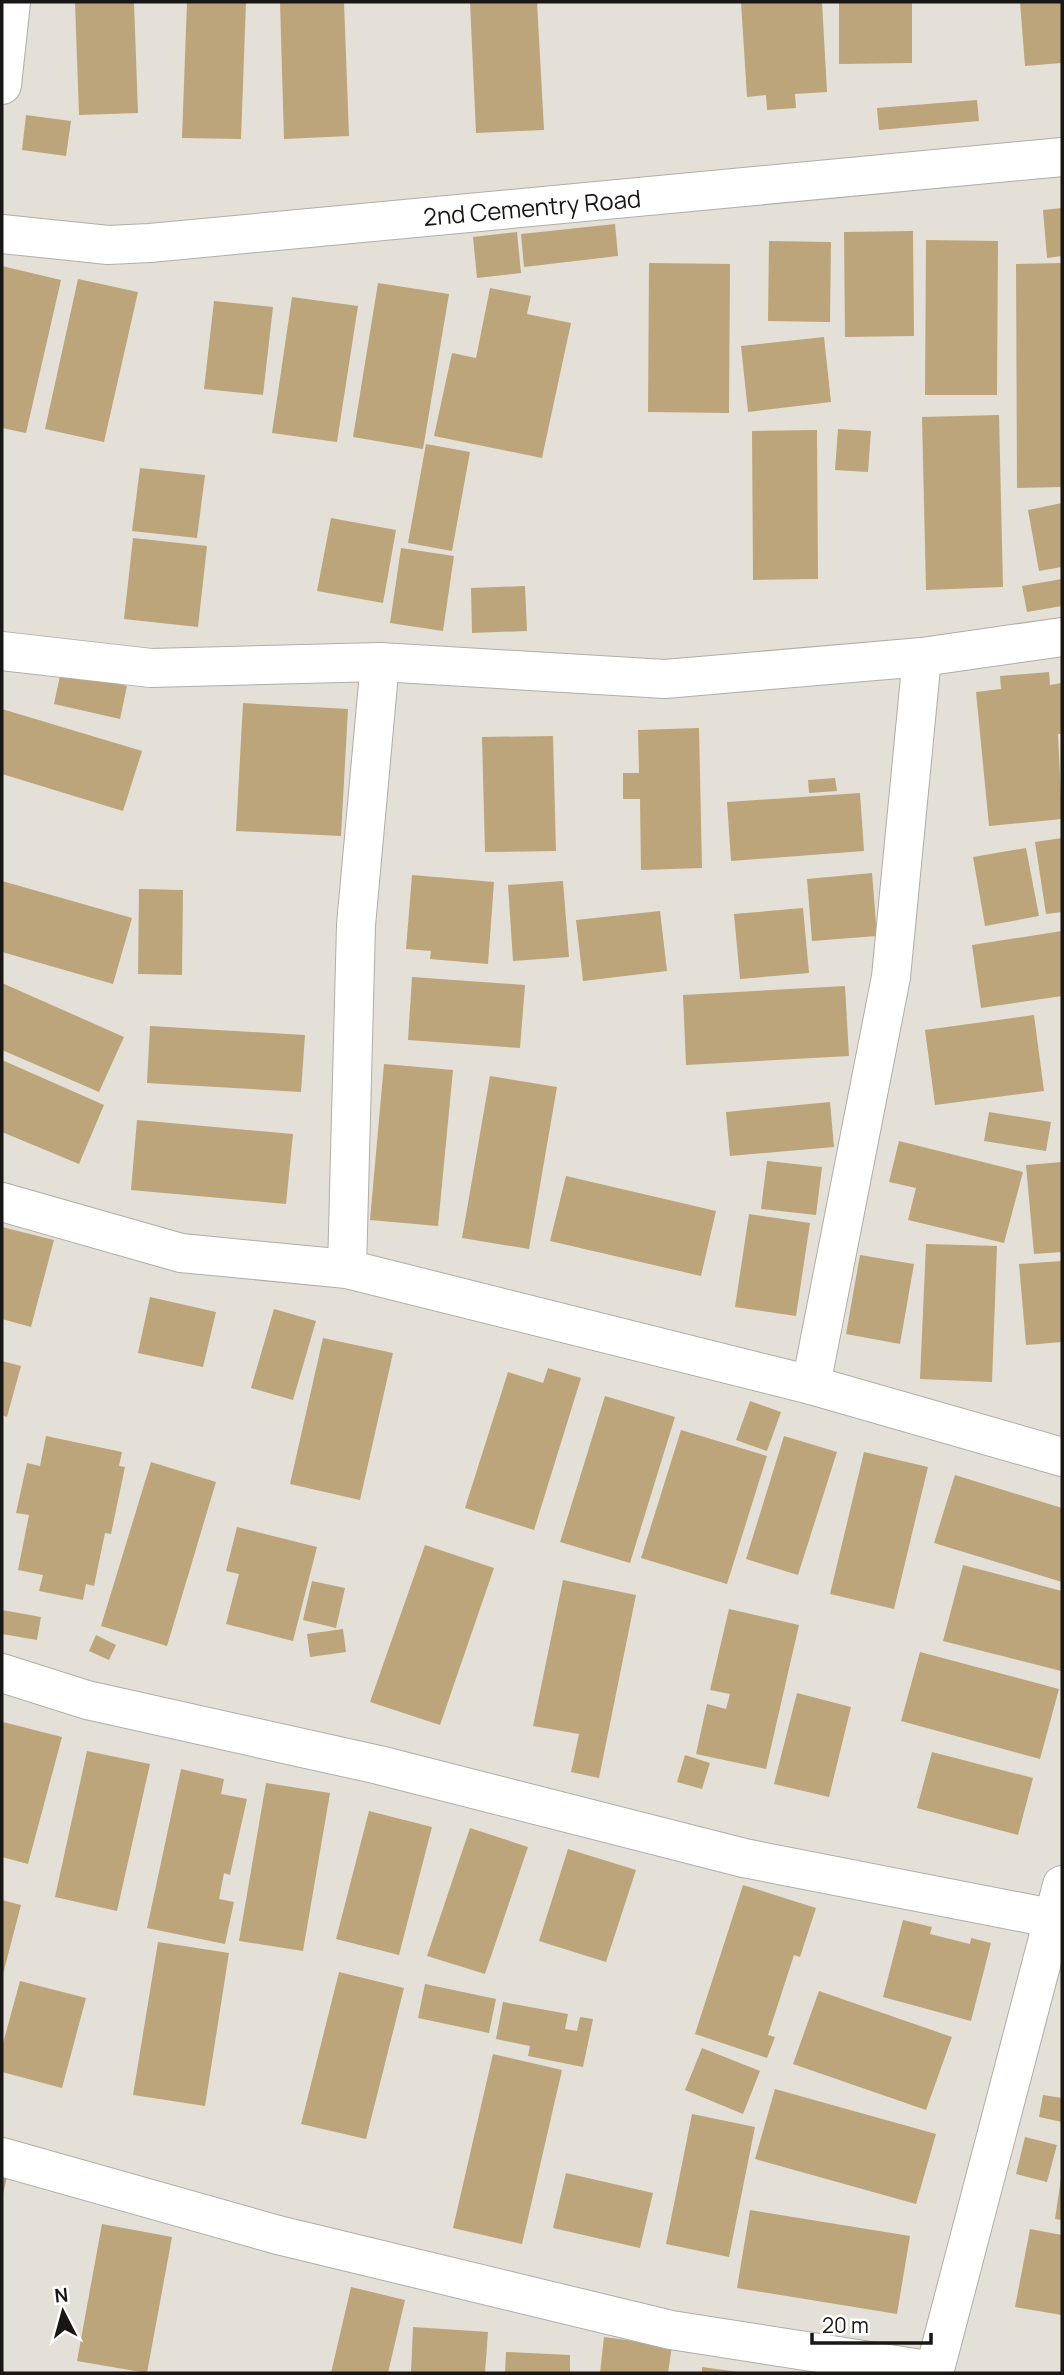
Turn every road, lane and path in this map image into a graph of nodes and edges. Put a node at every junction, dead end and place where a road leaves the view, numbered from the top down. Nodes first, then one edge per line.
1 (11, 2) edge
2 (2, 85) edge
3 (1062, 157) edge
4 (2, 233) edge
5 (1062, 637) edge
6 (2, 651) edge
7 (922, 657) junction
8 (380, 662) junction
9 (2, 1202) edge
10 (347, 1269) junction
11 (811, 1385) junction
12 (1062, 1457) edge
13 (2, 1673) edge
14 (1057, 1901) edge
15 (2, 2157) edge
16 (934, 2372) edge

1 - 2 street
3 - 4 street, 2nd Cementry Road
5 - 7 street
6 - 8 street
7 - 8 street
7 - 11 street
8 - 10 street
9 - 10 street
10 - 11 street
11 - 12 street
13 - 14 street
14 - 16 street
15 - 16 street

